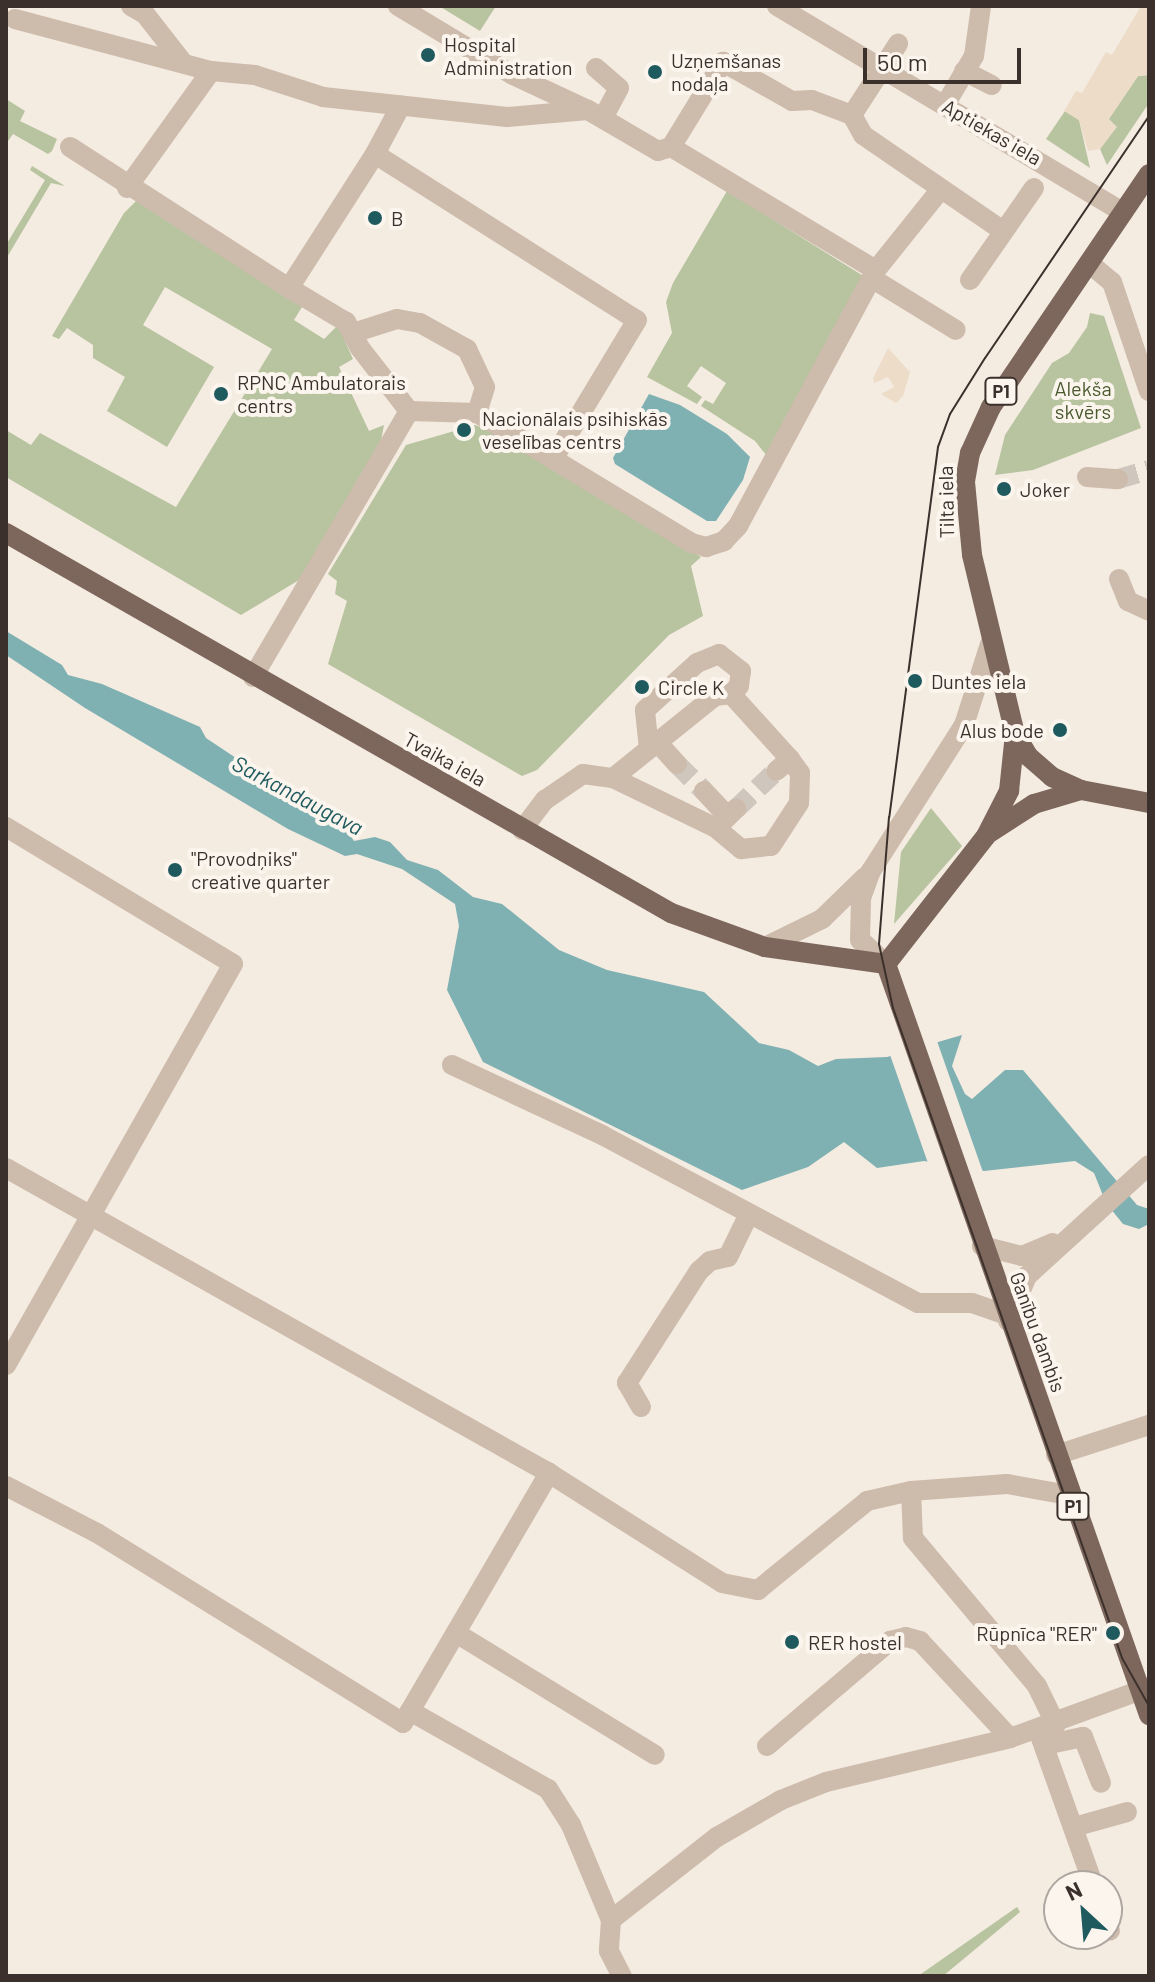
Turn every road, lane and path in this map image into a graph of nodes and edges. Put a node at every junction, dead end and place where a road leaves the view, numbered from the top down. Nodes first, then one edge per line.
1 (131, 6) edge
2 (398, 6) edge
3 (777, 6) edge
4 (981, 6) edge
5 (15, 19) dead end
6 (898, 44) dead end
7 (184, 64) junction
8 (596, 68) dead end
9 (883, 69) junction
10 (211, 71) junction
11 (964, 71) junction
12 (992, 85) dead end
13 (401, 105) junction
14 (945, 105) junction
15 (595, 114) junction
16 (852, 115) junction
17 (70, 147) dead end
18 (671, 147) junction
19 (375, 154) junction
20 (1149, 174) edge
21 (127, 188) junction
22 (1034, 188) dead end
23 (940, 190) junction
24 (1123, 212) junction
25 (1002, 230) junction
26 (1089, 263) junction
27 (874, 275) junction
28 (970, 280) dead end
29 (289, 288) junction
30 (956, 330) dead end
31 (353, 333) junction
32 (1141, 343) edge
33 (1149, 391) edge
34 (409, 411) junction
35 (477, 413) junction
36 (553, 459) junction
37 (1087, 477) dead end
38 (1118, 479) tunnel mouth
39 (6, 533) edge
40 (1119, 579) dead end
41 (1149, 611) edge
42 (990, 644) junction
43 (253, 677) junction
44 (731, 694) junction
45 (1015, 734) junction
46 (653, 746) junction
47 (677, 764) tunnel mouth
48 (613, 778) junction
49 (1081, 790) junction
50 (704, 791) tunnel mouth
51 (1149, 803) edge
52 (727, 818) junction
53 (6, 827) edge
54 (522, 830) junction
55 (986, 836) junction
56 (871, 871) junction
57 (765, 947) junction
58 (886, 964) junction
59 (452, 1065) dead end
60 (6, 1168) edge
61 (1142, 1173) edge
62 (748, 1216) junction
63 (92, 1217) junction
64 (1078, 1229) junction
65 (979, 1239) junction
66 (1007, 1318) junction
67 (6, 1365) edge
68 (641, 1407) dead end
69 (1149, 1425) edge
70 (1056, 1455) junction
71 (549, 1473) junction
72 (6, 1486) edge
73 (911, 1491) junction
74 (1069, 1495) junction
75 (456, 1633) junction
76 (1144, 1688) edge
77 (410, 1711) junction
78 (1149, 1715) edge
79 (1047, 1733) junction
80 (1010, 1738) junction
81 (767, 1746) dead end
82 (655, 1755) dead end
83 (1101, 1783) dead end
84 (1127, 1812) dead end
85 (1074, 1827) junction
86 (1089, 1870) edge
87 (611, 1920) junction
88 (622, 1976) edge

1 - 7 street
2 - 15 street
3 - 9 street, Aptiekas iela
4 - 11 street
5 - 7 street
6 - 9 street
7 - 10 street
8 - 15 street
9 - 14 street, Aptiekas iela
9 - 16 street
10 - 13 street
10 - 21 street
11 - 12 street
11 - 14 street
13 - 15 street
13 - 19 street
14 - 24 street, Aptiekas iela
15 - 18 street
16 - 18 street
16 - 23 street
17 - 21 street
18 - 27 street
19 - 29 street
19 - 36 street
20 - 24 main road, Tilta iela / P1
21 - 29 street
22 - 25 street
23 - 25 street
23 - 27 street
24 - 26 main road, Tilta iela / P1
25 - 28 street
26 - 32 street
26 - 42 main road, Tilta iela / P1
27 - 30 street
27 - 36 street
29 - 31 street
31 - 34 street
31 - 35 street
32 - 33 street
34 - 35 street
34 - 43 street
35 - 36 street
37 - 38 street
39 - 43 main road, Tvaika iela
40 - 41 street
42 - 45 main road, Tilta iela / P1
42 - 56 street, Ganību dambis / P1
43 - 54 main road, Tvaika iela
44 - 46 street
44 - 46 street
44 - 52 street
45 - 49 main road
45 - 55 main road, P1
46 - 47 street
46 - 48 street
48 - 52 street
48 - 54 street
49 - 51 main road
49 - 55 main road
50 - 52 street
53 - 63 street
54 - 57 main road, Tvaika iela
55 - 58 main road, P1
56 - 57 street
56 - 58 street, Ganību dambis / P1
57 - 58 main road, Tvaika iela
58 - 65 main road, Ganību dambis / P1
59 - 62 street
60 - 63 street
61 - 64 street
62 - 66 street
62 - 68 street
63 - 67 street
63 - 71 street
64 - 65 street
64 - 66 street
65 - 66 main road, Ganību dambis / P1
66 - 70 main road, Ganību dambis / P1
69 - 70 street
70 - 74 main road, Ganību dambis / P1
71 - 73 street
71 - 75 street
72 - 77 street
73 - 74 street
73 - 79 street
74 - 76 main road, Ganību dambis / P1
75 - 77 street
75 - 82 street
76 - 78 main road, Ganību dambis / P1
76 - 79 street
77 - 87 street
79 - 80 street
79 - 83 street
79 - 85 street
80 - 81 street
80 - 87 street
84 - 85 street
85 - 86 street
87 - 88 street

